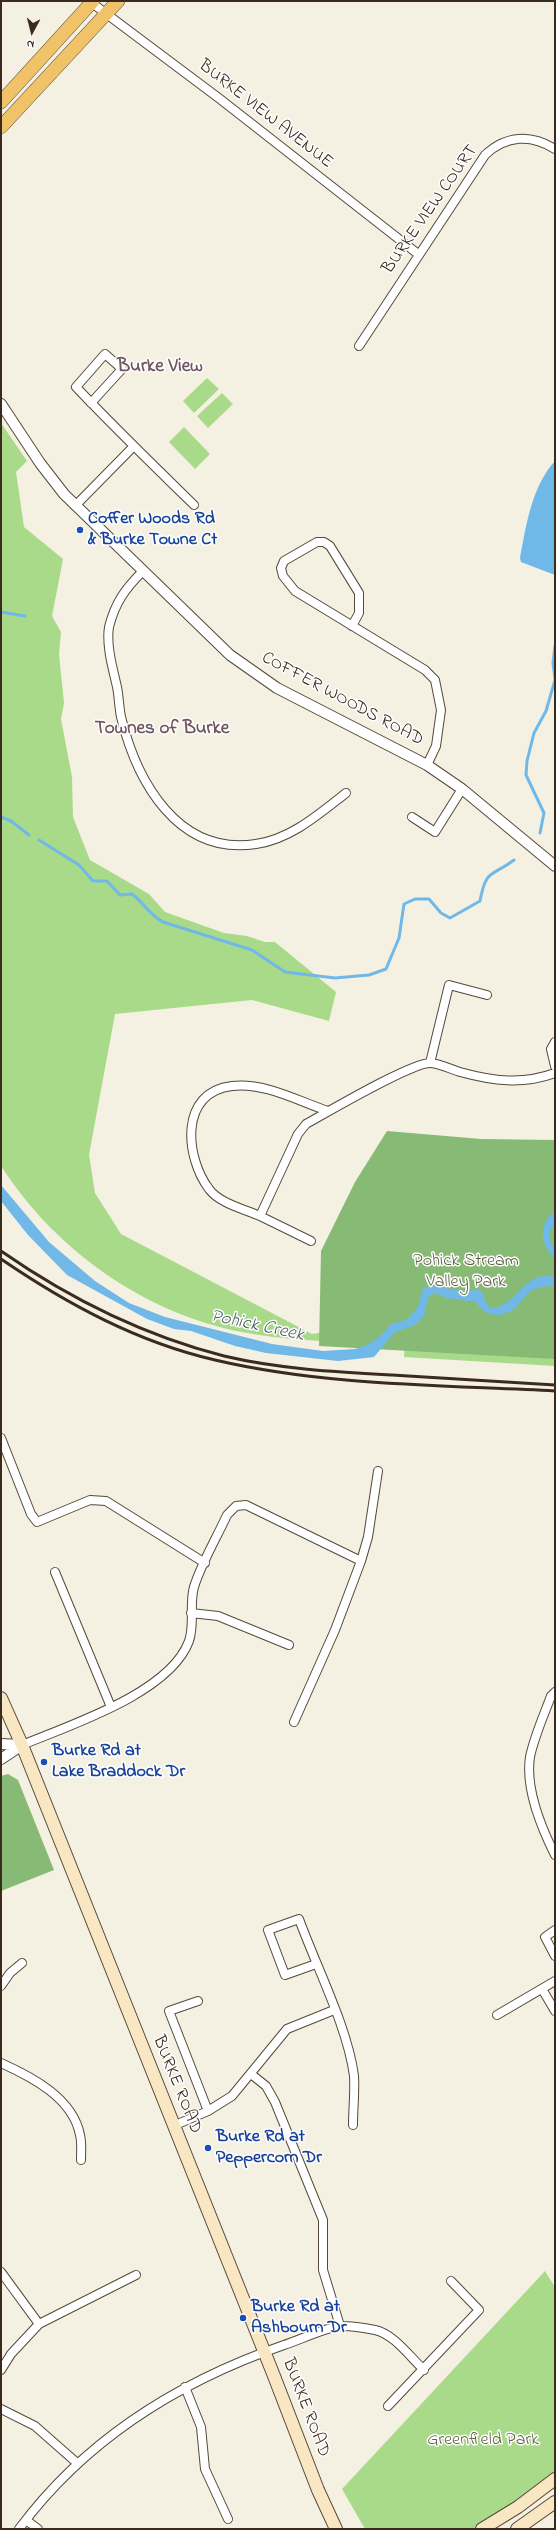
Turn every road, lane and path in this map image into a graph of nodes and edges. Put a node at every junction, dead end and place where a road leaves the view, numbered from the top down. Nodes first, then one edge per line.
1 (118, 1) edge
2 (93, 2) edge
3 (107, 14) junction
4 (1, 102) edge
5 (1, 127) edge
6 (555, 149) edge
7 (418, 254) junction
8 (359, 346) dead end
9 (91, 403) junction
10 (1, 404) edge
11 (133, 447) junction
12 (194, 505) dead end
13 (75, 506) junction
14 (142, 572) junction
15 (352, 626) junction
16 (427, 765) junction
17 (462, 789) junction
18 (346, 792) dead end
19 (412, 817) dead end
20 (555, 866) edge
21 (487, 995) dead end
22 (555, 1042) edge
23 (430, 1063) junction
24 (555, 1066) edge
25 (555, 1073) edge
26 (328, 1111) junction
27 (260, 1216) junction
28 (311, 1241) dead end
29 (1, 1438) edge
30 (378, 1471) dead end
31 (361, 1561) junction
32 (205, 1563) junction
33 (55, 1572) dead end
34 (191, 1613) junction
35 (289, 1645) dead end
36 (555, 1692) edge
37 (1, 1698) edge
38 (111, 1707) junction
39 (294, 1722) dead end
40 (1, 1744) edge
41 (22, 1745) junction
42 (1, 1759) edge
43 (555, 1855) edge
44 (555, 1930) edge
45 (555, 1956) edge
46 (22, 1963) dead end
47 (316, 1964) junction
48 (555, 1981) edge
49 (1, 1986) edge
50 (542, 1989) junction
51 (198, 2001) dead end
52 (334, 2010) junction
53 (555, 2011) edge
54 (497, 2015) dead end
55 (1, 2063) edge
56 (251, 2074) junction
57 (208, 2111) junction
58 (353, 2125) dead end
59 (173, 2126) junction
60 (81, 2160) dead end
61 (1, 2272) edge
62 (136, 2276) dead end
63 (451, 2281) dead end
64 (39, 2324) junction
65 (340, 2326) junction
66 (264, 2352) junction
67 (1, 2370) edge
68 (424, 2370) junction
69 (185, 2388) junction
70 (388, 2406) dead end
71 (1, 2409) edge
72 (77, 2463) junction
73 (555, 2479) edge
74 (555, 2502) edge
75 (228, 2519) dead end
76 (26, 2520) junction
77 (19, 2529) edge
78 (38, 2529) edge
79 (336, 2529) edge
80 (482, 2529) edge
81 (518, 2529) edge

1 - 3 main road
2 - 3 street, BURKE VIEW AVENUE
2 - 4 main road
3 - 5 main road
3 - 7 street, BURKE VIEW AVENUE
6 - 7 street, BURKE VIEW COURT
7 - 8 street, BURKE VIEW COURT
9 - 9 street
9 - 11 street
10 - 13 street, COFFER WOODS ROAD
11 - 12 street
11 - 13 street
13 - 14 street, COFFER WOODS ROAD
14 - 16 street, COFFER WOODS ROAD
14 - 18 street
15 - 15 street
15 - 16 street
16 - 17 street, COFFER WOODS ROAD
17 - 19 street
17 - 20 street, COFFER WOODS ROAD
21 - 23 street
22 - 24 street
23 - 25 street
23 - 26 street
26 - 27 street
26 - 27 street
27 - 28 street
29 - 32 street
30 - 31 street
31 - 32 street
31 - 39 street
32 - 34 street
33 - 38 street
34 - 35 street
34 - 38 street
36 - 43 street
37 - 41 main road, BURKE ROAD
38 - 41 street
40 - 41 street
41 - 42 street
41 - 59 main road, BURKE ROAD
44 - 45 street
46 - 49 street
47 - 47 street
47 - 52 street
48 - 50 street
50 - 53 street
50 - 54 street
51 - 57 street
52 - 56 street
52 - 58 street
55 - 60 street
56 - 57 street
56 - 65 street
57 - 59 street
59 - 66 main road, BURKE ROAD
61 - 64 street
62 - 64 street
63 - 68 street
64 - 67 street
65 - 66 street
65 - 68 street
66 - 69 street
66 - 79 main road, BURKE ROAD
68 - 70 street
69 - 72 street
69 - 75 street
71 - 72 street
72 - 76 street
73 - 80 main road
74 - 81 main road
76 - 77 street
76 - 78 street

